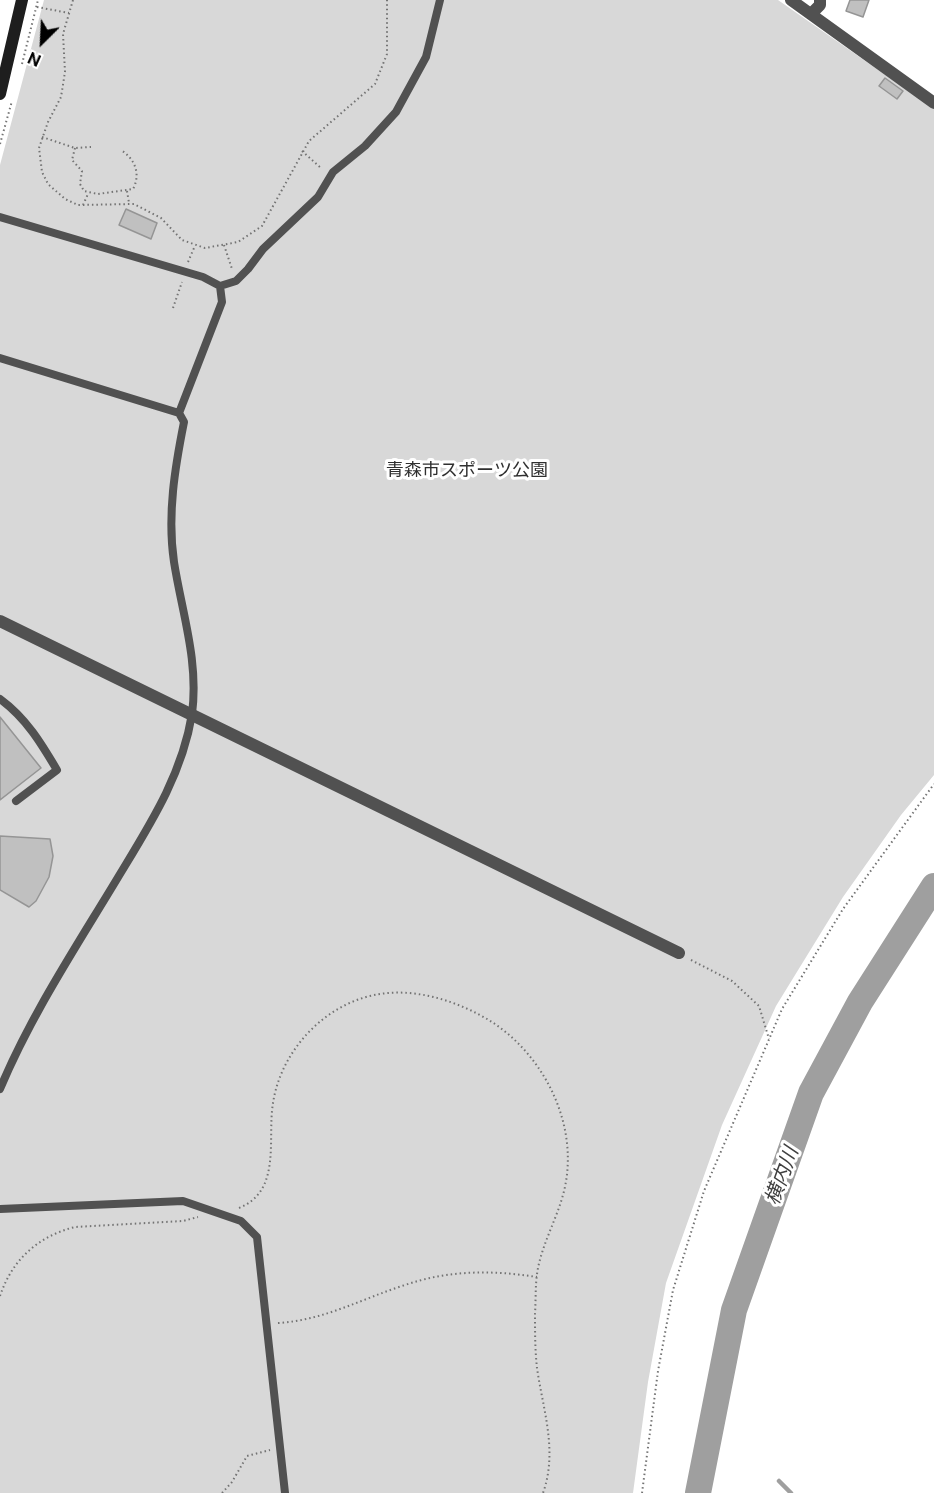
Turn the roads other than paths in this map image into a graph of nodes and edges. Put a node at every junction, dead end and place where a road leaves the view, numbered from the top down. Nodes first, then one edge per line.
1 (22, 0) edge
2 (440, 0) edge
3 (792, 0) edge
4 (820, 0) edge
5 (811, 14) junction
6 (0, 94) edge
7 (934, 104) edge
8 (0, 217) edge
9 (220, 286) junction
10 (0, 358) edge
11 (179, 413) junction
12 (0, 621) edge
13 (0, 699) edge
14 (192, 715) junction
15 (16, 801) dead end
16 (679, 952) road end
17 (0, 1089) edge
18 (0, 1209) edge
19 (285, 1493) edge

1 - 6 street
2 - 9 lane
3 - 5 street
4 - 5 street
5 - 7 street
8 - 9 lane
9 - 11 lane
10 - 11 lane
11 - 14 lane
12 - 14 street
13 - 15 lane
14 - 16 street
14 - 17 lane
18 - 19 lane

